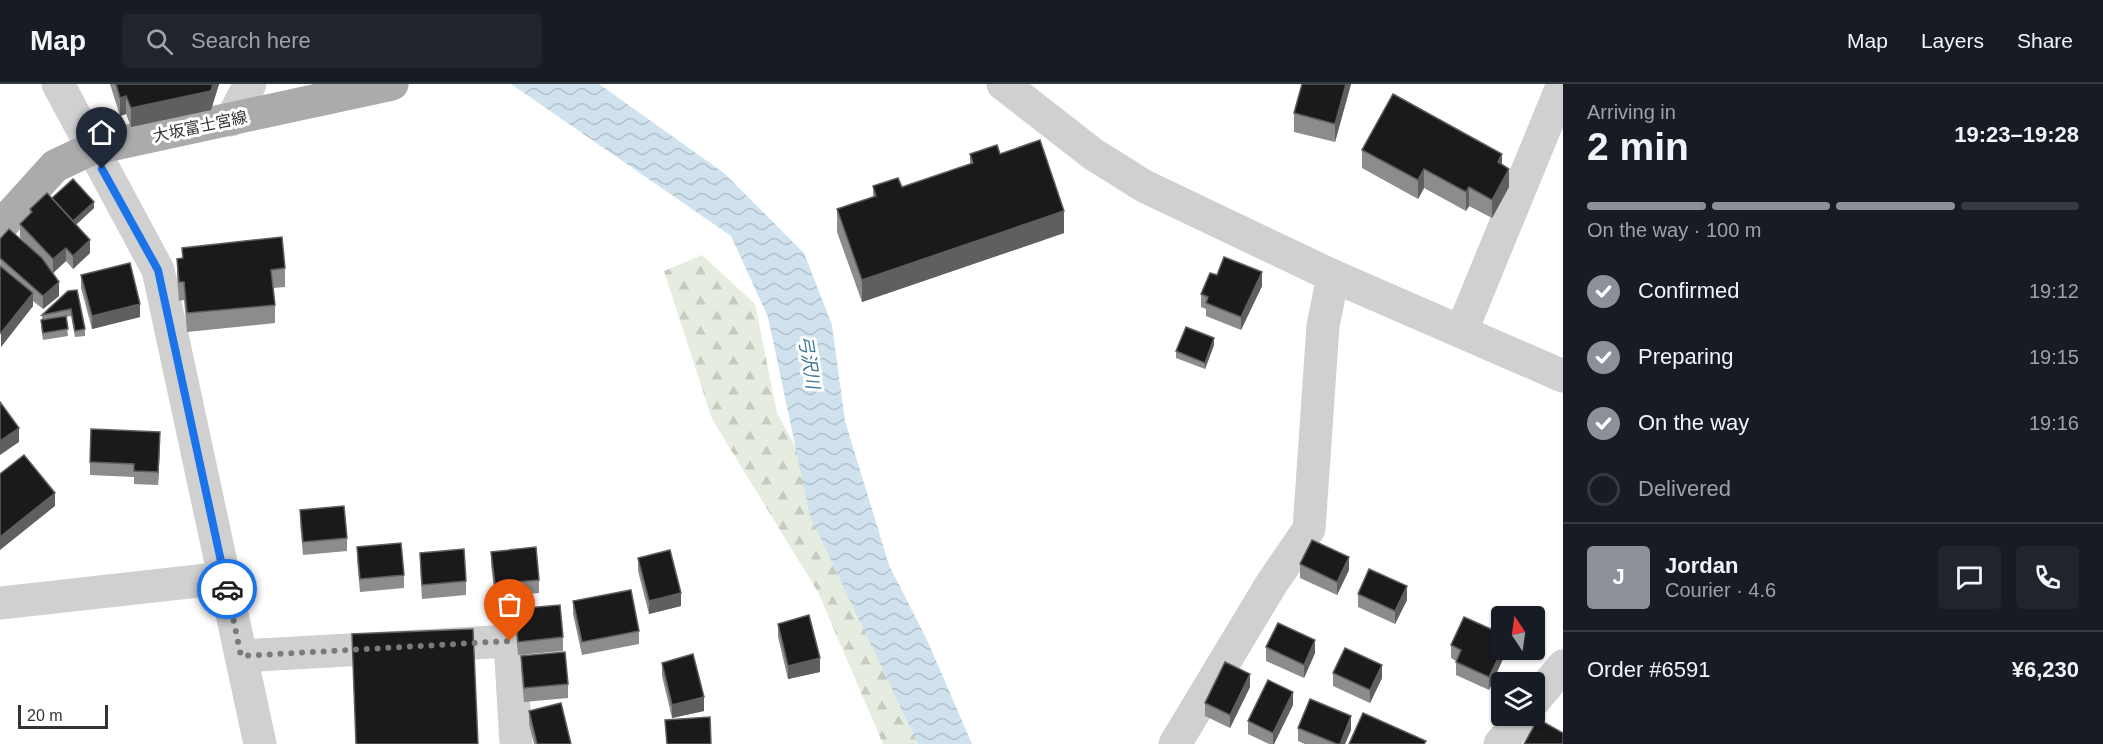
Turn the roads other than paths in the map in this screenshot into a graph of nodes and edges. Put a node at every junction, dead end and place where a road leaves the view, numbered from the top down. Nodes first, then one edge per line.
1 (58, 84) edge
2 (250, 84) edge
3 (392, 84) edge
4 (1003, 84) edge
5 (1563, 84) edge
6 (231, 120) junction
7 (91, 149) junction
8 (0, 227) edge
9 (1333, 276) junction
10 (1462, 330) junction
11 (1563, 376) edge
12 (225, 578) junction
13 (0, 603) edge
14 (241, 656) junction
15 (1563, 666) edge
16 (1545, 688) edge
17 (1515, 726) edge
18 (260, 744) edge
19 (516, 744) edge
20 (1175, 744) edge
21 (1500, 744) edge

1 - 7 street
2 - 6 street
3 - 6 main road, 大坂富士宮線
4 - 9 street
5 - 10 street
6 - 7 main road, 大坂富士宮線
7 - 8 main road, 大坂富士宮線
7 - 12 street
9 - 10 street
9 - 20 street
10 - 11 street
12 - 13 street
12 - 14 street
14 - 18 street
14 - 19 street
15 - 16 street
17 - 21 street

